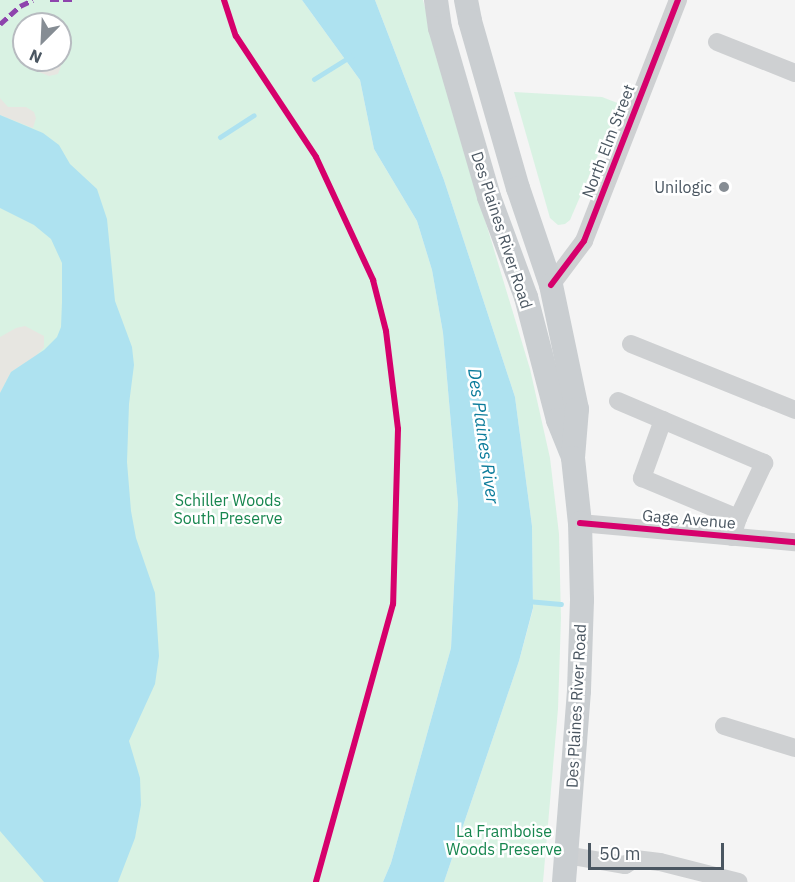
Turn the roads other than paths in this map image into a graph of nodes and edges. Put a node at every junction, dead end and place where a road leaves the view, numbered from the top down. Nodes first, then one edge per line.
1 (436, 0) edge
2 (466, 0) edge
3 (678, 0) edge
4 (717, 42) dead end
5 (795, 74) edge
6 (551, 285) junction
7 (631, 344) dead end
8 (618, 401) dead end
9 (795, 410) edge
10 (663, 420) junction
11 (573, 458) junction
12 (738, 518) junction
13 (580, 523) junction
14 (732, 537) junction
15 (795, 542) edge
16 (724, 726) dead end
17 (795, 748) edge
18 (566, 855) junction
19 (624, 873) edge
20 (564, 882) edge
21 (739, 882) edge

1 - 11 main road, Des Plaines River Road
2 - 6 main road, Des Plaines River Road
3 - 6 street, North Elm Street
4 - 5 street
6 - 11 main road, Des Plaines River Road
7 - 9 street
8 - 10 street
10 - 12 street
10 - 12 street
11 - 13 main road, Des Plaines River Road
12 - 14 street
13 - 14 street, Gage Avenue
13 - 18 main road, Des Plaines River Road
14 - 15 street, Gage Avenue
16 - 17 street
18 - 19 street
18 - 20 main road, Des Plaines River Road
19 - 21 street

